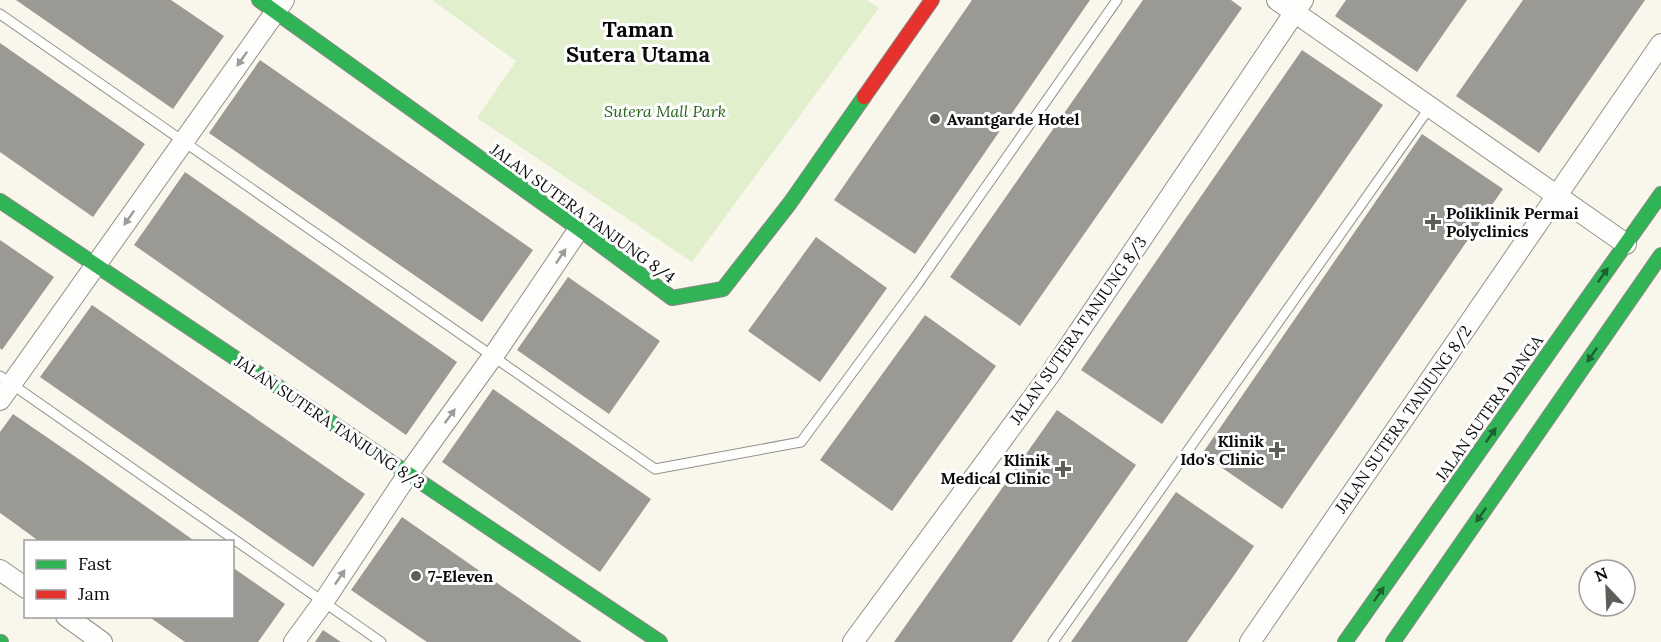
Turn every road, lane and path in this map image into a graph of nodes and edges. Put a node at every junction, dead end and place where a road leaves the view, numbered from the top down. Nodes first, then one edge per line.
1 (259, 0) edge
2 (932, 0) edge
3 (1117, 0) edge
4 (1276, 0) edge
5 (280, 6) edge
6 (1298, 6) edge
7 (0, 14) edge
8 (1661, 44) edge
9 (1430, 107) junction
10 (183, 142) junction
11 (1661, 194) edge
12 (1557, 196) junction
13 (0, 201) edge
14 (579, 229) junction
15 (1626, 244) junction
16 (1661, 255) edge
17 (95, 266) junction
18 (492, 357) junction
19 (6, 380) edge
20 (0, 400) edge
21 (408, 474) junction
22 (0, 570) edge
23 (24, 587) edge
24 (324, 601) junction
25 (69, 618) edge
26 (102, 642) edge
27 (294, 642) edge
28 (381, 642) edge
29 (660, 642) edge
30 (853, 642) edge
31 (1053, 642) edge
32 (1250, 642) edge
33 (1345, 642) edge
34 (1393, 642) edge

1 - 5 street, JALAN SUTERA TANJUNG 8/4
2 - 14 street, JALAN SUTERA TANJUNG 8/4
3 - 18 lane
4 - 6 street
5 -> 10 street
5 - 14 street, JALAN SUTERA TANJUNG 8/4
6 - 9 street
6 - 30 street, JALAN SUTERA TANJUNG 8/3
7 - 10 lane
8 - 12 street, JALAN SUTERA TANJUNG 8/2
9 - 12 street
9 - 31 lane
10 -> 17 street
10 - 18 lane
11 - 15 street, JALAN SUTERA DANGA
12 - 15 street
12 - 32 street, JALAN SUTERA TANJUNG 8/2
13 - 17 street, JALAN SUTERA TANJUNG 8/3
18 -> 14 street
33 -> 15 street, JALAN SUTERA DANGA
16 -> 34 street
17 - 19 street
17 - 21 street, JALAN SUTERA TANJUNG 8/3
21 -> 18 street
19 - 20 street
19 - 24 lane
24 -> 21 street
21 - 29 street, JALAN SUTERA TANJUNG 8/3
22 - 23 street
24 - 27 street
24 - 28 lane
25 - 26 street

